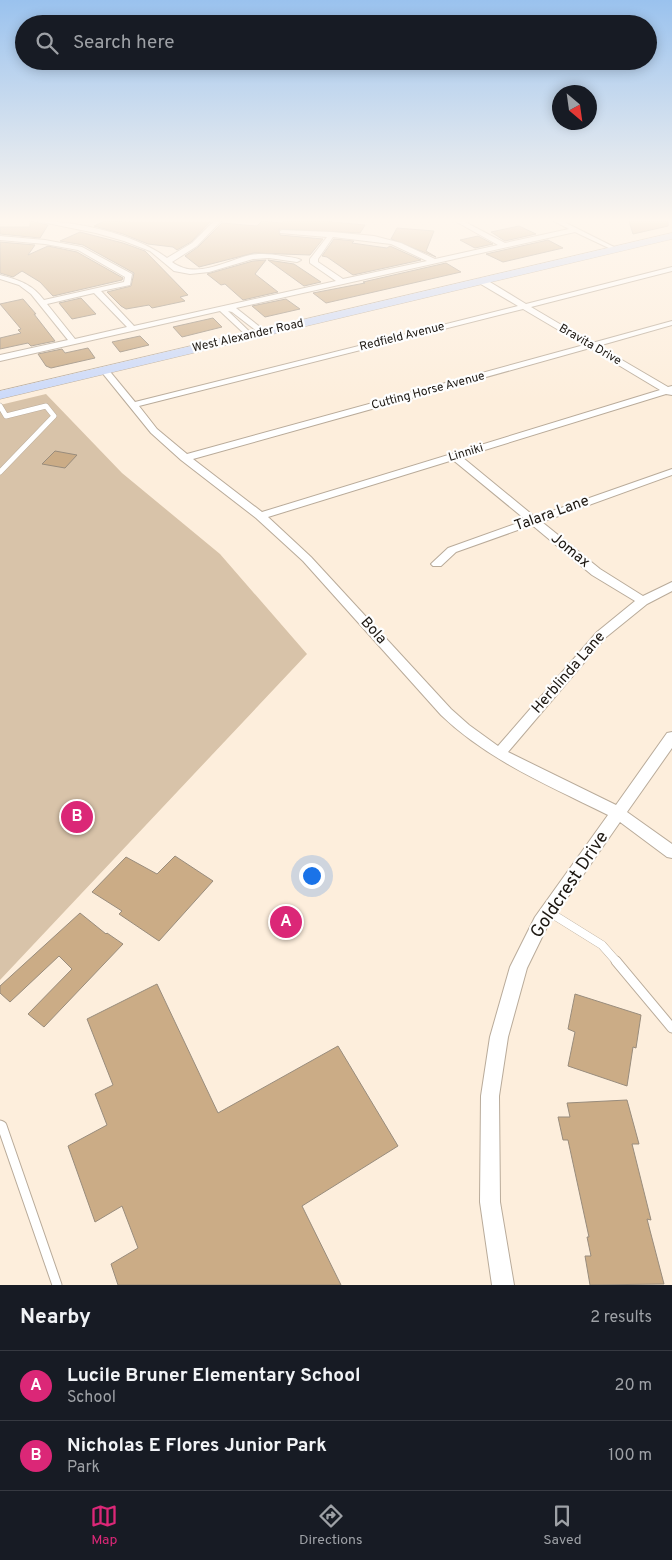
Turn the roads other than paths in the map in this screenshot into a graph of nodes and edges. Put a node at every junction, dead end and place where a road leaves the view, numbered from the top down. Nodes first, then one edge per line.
1 (15, 281) edge
2 (128, 281) edge
3 (346, 281) edge
4 (482, 281) joint
5 (624, 281) edge
6 (342, 282) joint
7 (96, 291) junction
8 (42, 303) junction
9 (524, 306) junction
10 (225, 308) junction
11 (246, 319) junction
12 (234, 322) junction
13 (672, 323) edge
14 (133, 329) junction
15 (262, 333) junction
16 (249, 336) junction
17 (72, 342) junction
18 (590, 346) junction
19 (0, 358) edge
20 (104, 370) junction
21 (671, 391) edge
22 (0, 395) edge
23 (133, 405) junction
24 (0, 406) edge
25 (6, 416) junction
26 (0, 417) edge
27 (454, 456) junction
28 (184, 458) junction
29 (0, 472) edge
30 (672, 472) edge
31 (260, 516) junction
32 (533, 521) junction
33 (437, 564) dead end
34 (672, 586) edge
35 (643, 601) junction
36 (672, 737) edge
37 (499, 754) junction
38 (618, 814) junction
39 (672, 852) edge
40 (549, 912) junction
41 (672, 1028) edge
42 (1, 1126) edge
43 (57, 1285) edge
44 (502, 1285) edge

1 - 8 street
2 - 7 street
3 - 6 street
4 - 9 street, Bravita Drive
4 - 15 main road, West Alexander Road
5 - 9 street, Redfield Avenue
6 - 10 street
7 - 8 street
7 - 14 street
8 - 17 street
9 - 18 street, Bravita Drive
9 - 23 street, Redfield Avenue
10 - 11 street
10 - 12 street
10 - 14 street
11 - 12 lane
11 - 15 street
12 - 16 street
13 - 18 street, Cutting Horse Avenue
14 - 17 street
15 - 16 main road, West Alexander Road
16 - 20 main road, West Alexander Road
17 - 19 street
18 - 21 street, Bravita Drive
18 - 28 street, Cutting Horse Avenue
20 - 22 main road, West Alexander Road
20 - 23 street, Bola
21 - 27 street, Linniki
23 - 28 street, Bola
24 - 25 lane
25 - 26 lane
25 - 29 lane
27 - 31 street, Linniki
27 - 32 street, Jomax
28 - 31 street, Bola
30 - 32 street, Talara Lane
31 - 37 street, Bola
32 - 33 street, Talara Lane
32 - 35 street, Jomax
34 - 35 street, Herblinda Lane
35 - 37 street, Herblinda Lane
36 - 38 street, Goldcrest Drive
37 - 38 street, Bola
38 - 39 street, Bola
38 - 40 street, Goldcrest Drive
40 - 41 lane
40 - 44 street, Goldcrest Drive
42 - 43 lane

